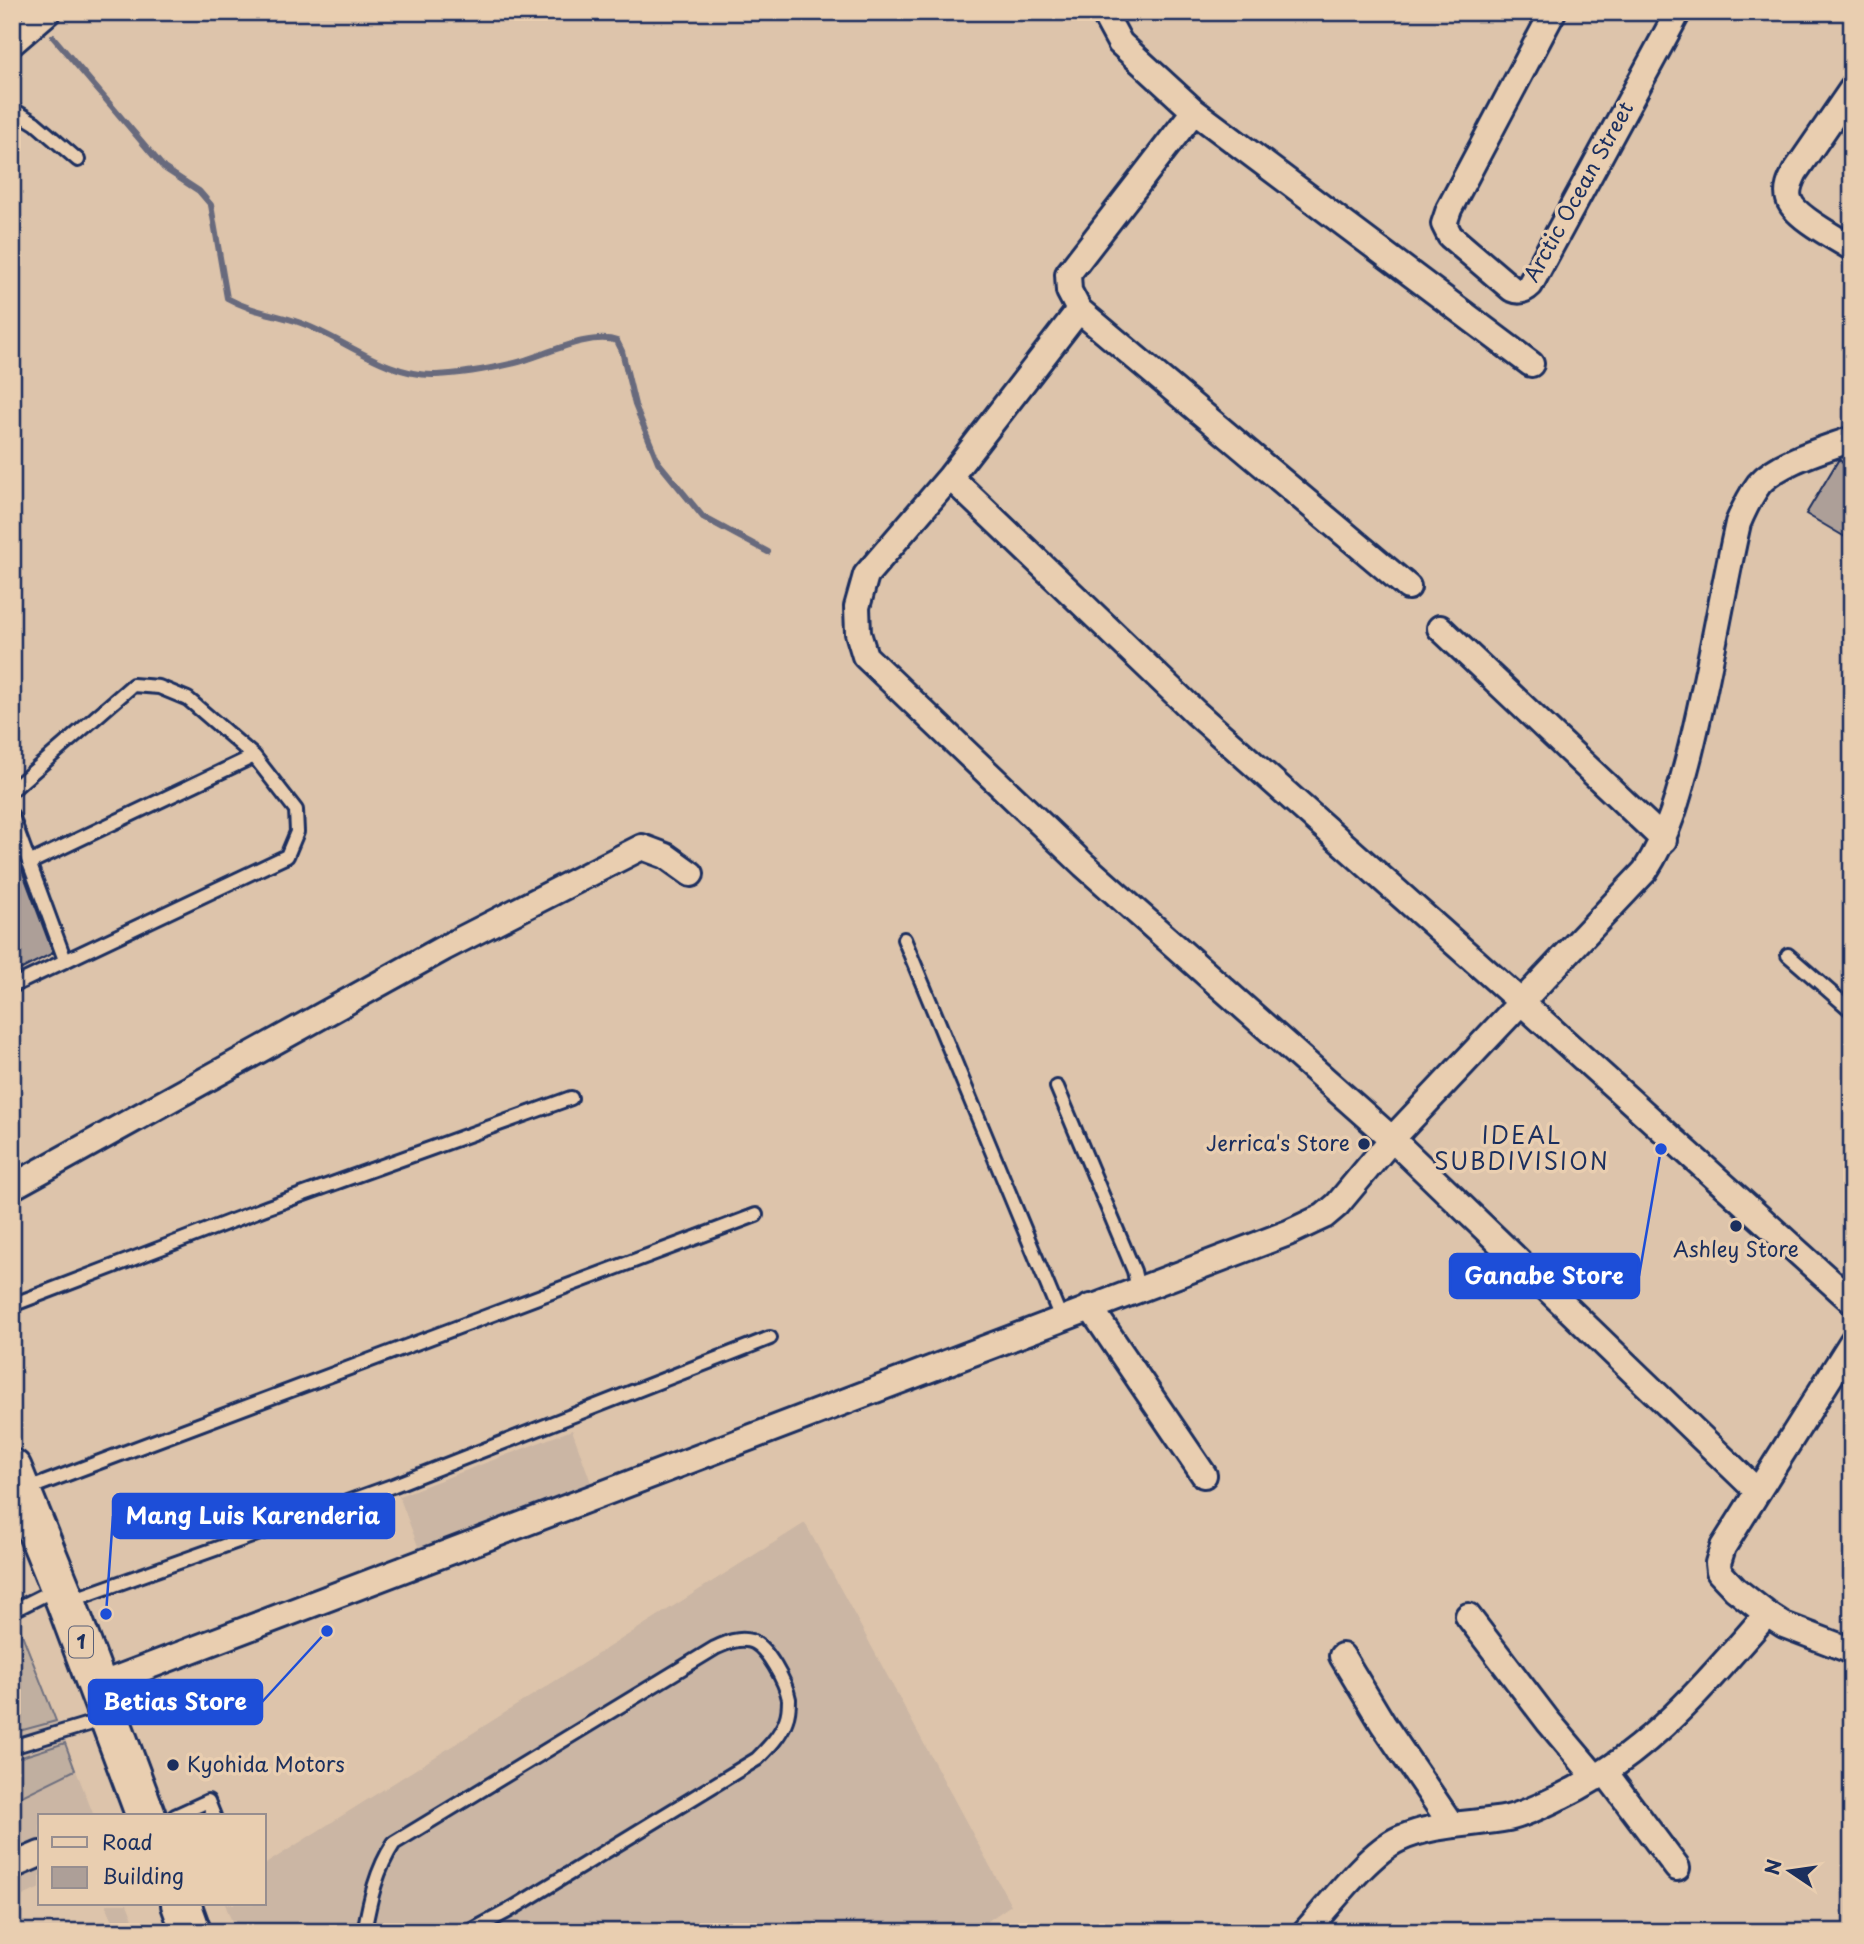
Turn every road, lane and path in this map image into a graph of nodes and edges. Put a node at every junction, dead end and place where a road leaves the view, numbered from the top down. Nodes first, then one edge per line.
1 (48, 12) edge
2 (1109, 12) edge
3 (1553, 12) edge
4 (1678, 12) edge
5 (12, 43) edge
6 (1852, 89) edge
7 (12, 109) edge
8 (1194, 111) junction
9 (1844, 118) edge
10 (78, 160) dead end
11 (1852, 248) edge
12 (1079, 310) junction
13 (1531, 364) dead end
14 (1852, 439) edge
15 (950, 477) junction
16 (1408, 587) dead end
17 (1440, 628) dead end
18 (254, 756) junction
19 (12, 790) edge
20 (12, 816) edge
21 (1664, 840) junction
22 (29, 863) junction
23 (691, 874) dead end
24 (904, 939) dead end
25 (1788, 955) dead end
26 (65, 960) junction
27 (12, 986) edge
28 (1521, 1002) junction
29 (1852, 1011) edge
30 (1058, 1087) dead end
31 (571, 1098) dead end
32 (1392, 1139) junction
33 (12, 1187) edge
34 (755, 1215) dead end
35 (1138, 1289) junction
36 (1852, 1301) edge
37 (12, 1305) edge
38 (1090, 1307) junction
39 (1062, 1318) junction
40 (770, 1338) dead end
41 (1852, 1342) edge
42 (1204, 1475) dead end
43 (1757, 1491) junction
44 (21, 1497) edge
45 (63, 1595) junction
46 (12, 1611) edge
47 (1767, 1614) junction
48 (1468, 1616) dead end
49 (1852, 1651) edge
50 (1342, 1656) dead end
51 (103, 1702) junction
52 (12, 1747) edge
53 (1601, 1775) junction
54 (145, 1814) edge
55 (179, 1814) edge
56 (213, 1814) edge
57 (1451, 1824) junction
58 (38, 1855) edge
59 (12, 1866) edge
60 (1676, 1868) dead end
61 (181, 1906) edge
62 (191, 1932) edge
63 (365, 1932) edge
64 (469, 1932) edge
65 (1305, 1932) edge

1 - 5 street
2 - 8 street
3 - 4 street, Arctic Ocean Street
6 - 9 street
7 - 10 lane
8 - 12 street
8 - 13 street
9 - 11 street
12 - 15 street
12 - 16 street
14 - 21 street
15 - 28 street
15 - 32 street
17 - 21 street
18 - 19 lane
18 - 22 lane
18 - 26 lane
20 - 22 lane
21 - 28 street
22 - 26 lane
23 - 33 street
24 - 39 lane
25 - 29 lane
26 - 27 lane
28 - 32 street
28 - 36 street
30 - 35 lane
31 - 37 lane
32 - 35 street
32 - 43 street
34 - 44 lane
35 - 38 street
38 - 39 street
38 - 42 street
39 - 51 street
40 - 45 lane
41 - 43 street
43 - 47 street
44 - 45 highway, 1
45 - 46 lane
45 - 51 highway, 1
47 - 49 street
47 - 53 street
48 - 53 street
50 - 57 street
51 - 52 lane
51 - 54 highway, 1
53 - 57 street
53 - 60 street
55 - 56 lane
57 - 65 street
58 - 59 street
61 - 62 highway
63 - 64 lane

